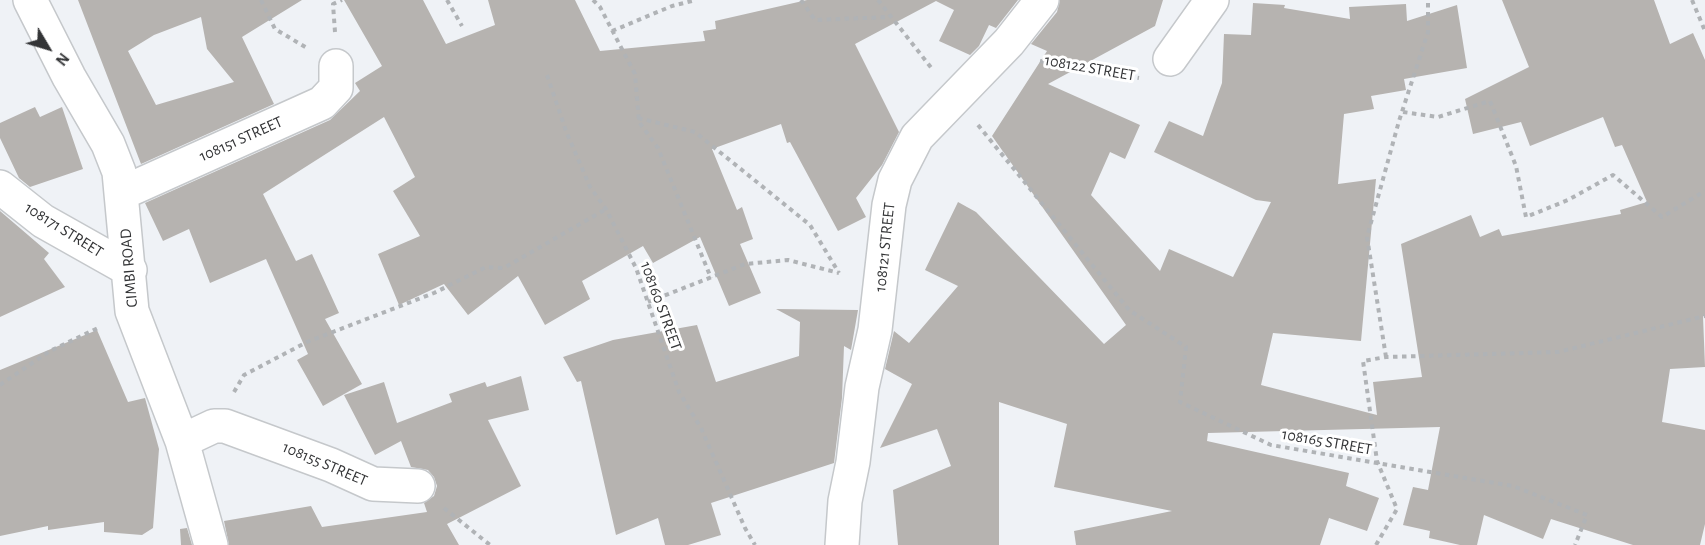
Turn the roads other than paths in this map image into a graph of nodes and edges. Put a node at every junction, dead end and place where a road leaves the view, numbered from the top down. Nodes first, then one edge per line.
1 (30, 0) edge
2 (1042, 0) edge
3 (1212, 0) edge
4 (1170, 59) road end
5 (336, 66) road end
6 (0, 187) edge
7 (122, 193) junction
8 (130, 270) junction
9 (182, 441) junction
10 (418, 486) road end
11 (212, 545) edge
12 (843, 545) edge

1 - 7 street, CIMBI ROAD
2 - 12 street, 108121 STREET
3 - 4 street
5 - 7 street, 108151 STREET
6 - 8 street, 108171 STREET
7 - 8 street, CIMBI ROAD
8 - 9 street, CIMBI ROAD
9 - 10 street, 108155 STREET
9 - 11 street, CIMBI ROAD

